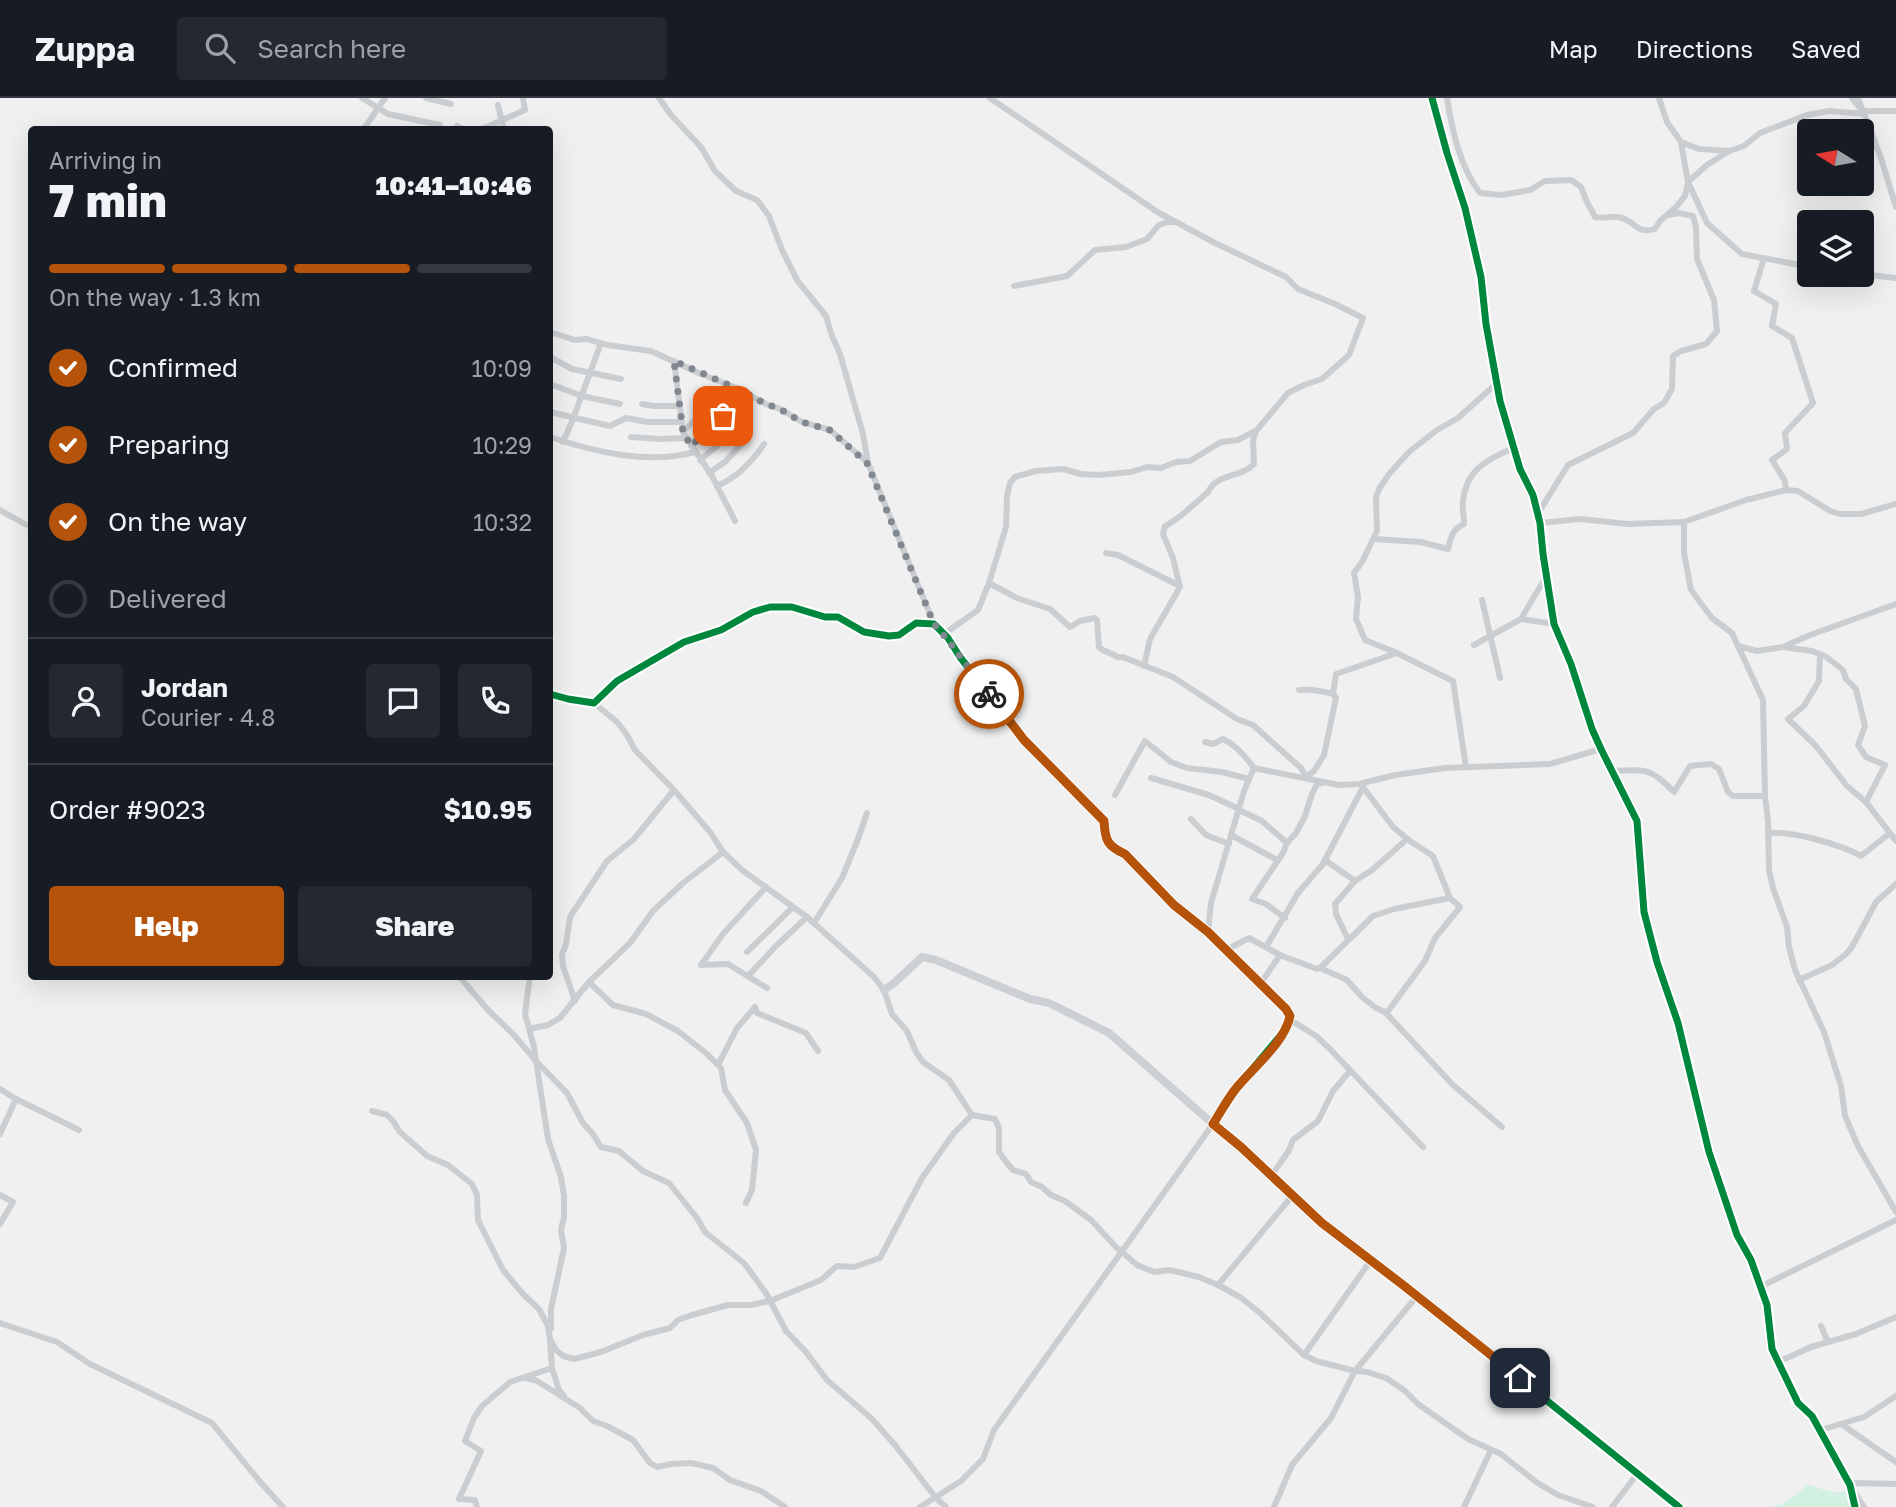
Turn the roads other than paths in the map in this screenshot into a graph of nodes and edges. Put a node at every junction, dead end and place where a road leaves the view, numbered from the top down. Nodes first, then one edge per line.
1 (362, 98) edge
2 (385, 98) edge
3 (426, 98) edge
4 (523, 98) edge
5 (659, 98) edge
6 (990, 98) edge
7 (1432, 98) edge
8 (1447, 98) edge
9 (1658, 98) edge
10 (1853, 98) edge
11 (1858, 98) edge
12 (451, 104) dead end
13 (498, 105) dead end
14 (378, 108) junction
15 (1896, 111) edge
16 (1864, 113) junction
17 (502, 120) junction
18 (440, 125) dead end
19 (366, 126) edge
20 (489, 126) edge
21 (503, 126) edge
22 (1681, 142) junction
23 (1729, 151) junction
24 (1688, 182) junction
25 (1896, 206) edge
26 (1665, 215) junction
27 (1693, 216) junction
28 (1175, 222) junction
29 (1707, 223) junction
30 (1764, 258) junction
31 (1797, 264) edge
32 (1874, 275) edge
33 (1896, 278) edge
34 (1014, 286) dead end
35 (553, 333) edge
36 (601, 343) junction
37 (553, 359) edge
38 (674, 361) junction
39 (591, 373) junction
40 (621, 379) dead end
41 (1496, 384) junction
42 (553, 386) edge
43 (582, 396) junction
44 (715, 398) dead end
45 (620, 404) dead end
46 (642, 404) dead end
47 (679, 406) junction
48 (729, 410) dead end
49 (553, 413) edge
50 (747, 416) dead end
51 (573, 419) junction
52 (682, 422) junction
53 (1256, 431) junction
54 (685, 435) junction
55 (631, 437) dead end
56 (553, 438) edge
57 (745, 440) dead end
58 (563, 442) junction
59 (764, 444) dead end
60 (1514, 448) junction
61 (693, 449) junction
62 (700, 460) junction
63 (867, 463) junction
64 (709, 473) junction
65 (717, 486) junction
66 (1786, 489) junction
67 (1896, 504) edge
68 (0, 510) edge
69 (1537, 515) junction
70 (735, 521) dead end
71 (1684, 522) junction
72 (1540, 523) junction
73 (28, 526) edge
74 (1374, 539) junction
75 (1106, 553) dead end
76 (1547, 575) junction
77 (989, 583) junction
78 (1180, 586) junction
79 (1482, 600) dead end
80 (1896, 604) edge
81 (1521, 618) junction
82 (934, 624) junction
83 (1554, 624) junction
84 (944, 634) junction
85 (1491, 636) junction
86 (1474, 645) dead end
87 (1738, 646) junction
88 (1783, 647) junction
89 (1397, 653) junction
90 (1820, 654) junction
91 (1144, 666) junction
92 (1500, 678) dead end
93 (1299, 690) dead end
94 (1333, 694) junction
95 (553, 695) edge
96 (594, 703) junction
97 (1205, 743) dead end
98 (1601, 749) junction
99 (1254, 768) junction
100 (1466, 768) junction
101 (1612, 771) junction
102 (1306, 777) junction
103 (1151, 778) dead end
104 (1249, 779) junction
105 (1326, 782) junction
106 (1361, 785) junction
107 (674, 790) junction
108 (1115, 795) dead end
109 (1765, 796) junction
110 (1866, 803) junction
111 (1239, 810) junction
112 (867, 813) dead end
113 (1191, 819) dead end
114 (1768, 833) junction
115 (1890, 834) junction
116 (1231, 835) junction
117 (1407, 839) junction
118 (1896, 841) edge
119 (1287, 843) junction
120 (1229, 844) junction
121 (723, 852) junction
122 (1277, 860) junction
123 (1325, 860) junction
124 (1355, 881) junction
125 (1896, 884) edge
126 (766, 887) junction
127 (1450, 898) junction
128 (793, 907) junction
129 (807, 917) junction
130 (1285, 918) junction
131 (814, 923) junction
132 (1208, 932) junction
133 (1348, 939) junction
134 (1266, 947) junction
135 (1226, 950) junction
136 (747, 952) dead end
137 (1280, 954) junction
138 (1320, 968) junction
139 (749, 975) junction
140 (462, 980) edge
141 (529, 980) edge
142 (1800, 980) junction
143 (589, 982) junction
144 (1261, 983) junction
145 (767, 988) dead end
146 (884, 990) junction
147 (575, 1001) junction
148 (1385, 1012) junction
149 (1289, 1019) junction
150 (528, 1029) junction
151 (818, 1051) dead end
152 (536, 1061) junction
153 (718, 1065) junction
154 (1350, 1071) junction
155 (0, 1089) edge
156 (16, 1099) junction
157 (372, 1111) dead end
158 (972, 1115) junction
159 (1213, 1124) junction
160 (1502, 1127) dead end
161 (79, 1130) dead end
162 (0, 1134) edge
163 (1423, 1147) dead end
164 (1271, 1176) junction
165 (0, 1195) edge
166 (1292, 1196) junction
167 (746, 1203) dead end
168 (1896, 1212) edge
169 (1896, 1220) edge
170 (0, 1224) edge
171 (1121, 1252) junction
172 (1371, 1260) junction
173 (1219, 1285) junction
174 (1760, 1287) junction
175 (1417, 1296) junction
176 (770, 1301) junction
177 (1896, 1317) edge
178 (0, 1323) edge
179 (1821, 1326) dead end
180 (550, 1339) junction
181 (1828, 1342) junction
182 (1304, 1355) junction
183 (1778, 1362) junction
184 (552, 1368) junction
185 (1355, 1371) junction
186 (523, 1378) junction
187 (1896, 1396) edge
188 (565, 1397) junction
189 (1841, 1424) junction
190 (1820, 1432) junction
191 (1491, 1450) junction
192 (1896, 1462) edge
193 (1638, 1474) junction
194 (1896, 1484) edge
195 (1850, 1485) junction
196 (936, 1498) junction
197 (1671, 1500) junction
198 (283, 1507) edge
199 (477, 1507) edge
200 (785, 1507) edge
201 (920, 1507) edge
202 (946, 1507) edge
203 (1274, 1507) edge
204 (1464, 1507) edge
205 (1593, 1507) edge
206 (1612, 1507) edge
207 (1663, 1507) edge
208 (1679, 1507) edge
209 (1854, 1507) edge
210 (1864, 1507) edge

1 - 14 street
2 - 14 street
3 - 12 street
4 - 17 street
5 - 63 street
6 - 28 street
7 - 41 street
8 - 26 street
9 - 22 street
10 - 16 street
11 - 16 street
13 - 17 street
14 - 18 street
14 - 19 street
15 - 16 street
16 - 23 street
16 - 25 street
17 - 20 street
17 - 21 street
22 - 23 street
22 - 24 street
23 - 24 street
24 - 26 street
24 - 29 street
26 - 27 street
27 - 29 street
27 - 69 street
28 - 34 street
28 - 53 street
29 - 30 street
30 - 31 street
30 - 66 street
32 - 33 street
35 - 36 street
36 - 38 street
36 - 39 street
37 - 39 street
38 - 47 street
38 - 63 street
39 - 40 street
39 - 43 street
41 - 60 street
41 - 74 street
42 - 43 street
43 - 45 street
43 - 51 street
44 - 54 street
46 - 47 street
47 - 52 street
48 - 61 street
49 - 51 street
50 - 62 street
51 - 52 street
51 - 58 street
52 - 54 street
53 - 77 street
53 - 78 street
54 - 55 street
54 - 61 street
56 - 58 street
57 - 64 street
58 - 61 street
59 - 65 street
60 - 69 street
60 - 74 street
61 - 62 street
62 - 64 street
63 - 82 street
64 - 65 street
65 - 70 street
66 - 67 street
66 - 71 street
68 - 73 street
69 - 72 street
71 - 72 street
71 - 87 street
72 - 76 street
74 - 89 street
75 - 78 street
76 - 81 street
76 - 83 street
77 - 84 street
77 - 91 street
78 - 91 street
79 - 85 street
80 - 88 street
81 - 83 street
81 - 85 street
82 - 84 street
82 - 96 street
83 - 98 street
84 - 132 street
85 - 86 street
85 - 92 street
87 - 88 street
87 - 109 street
88 - 90 street
89 - 94 street
89 - 100 street
90 - 110 street
90 - 110 street
91 - 102 street
93 - 94 street
94 - 102 street
95 - 96 street
96 - 107 street
97 - 99 street
98 - 100 street
98 - 101 street
99 - 102 street
99 - 104 street
100 - 106 street
101 - 109 street
101 - 174 street
102 - 105 street
103 - 111 street
104 - 108 street
104 - 111 street
105 - 106 street
105 - 119 street
106 - 117 street
106 - 123 street
107 - 121 street
107 - 147 street
109 - 114 street
110 - 115 street
111 - 116 street
111 - 119 street
112 - 131 street
113 - 120 street
114 - 115 street
114 - 142 street
115 - 118 street
116 - 120 street
116 - 122 street
117 - 124 street
117 - 127 street
119 - 122 street
120 - 132 street
121 - 126 street
121 - 143 street
122 - 130 street
123 - 124 street
123 - 130 street
124 - 133 street
125 - 142 street
126 - 128 street
126 - 139 street
127 - 133 street
127 - 148 street
128 - 129 street
128 - 136 street
129 - 131 street
129 - 139 street
130 - 134 street
131 - 146 street
132 - 135 street
133 - 138 street
134 - 135 street
134 - 137 street
135 - 144 street
137 - 138 street
137 - 144 street
138 - 148 street
139 - 145 street
140 - 152 street
141 - 150 street
142 - 168 street
143 - 147 street
143 - 153 street
144 - 149 street
146 - 158 street
146 - 159 street
147 - 150 street
148 - 160 street
149 - 154 street
149 - 159 street
150 - 152 street
151 - 153 street
152 - 176 street
152 - 180 street
153 - 167 street
154 - 163 street
154 - 164 street
155 - 156 street
156 - 161 street
156 - 162 street
157 - 180 street
158 - 171 street
158 - 176 street
159 - 164 street
159 - 171 street
164 - 166 street
165 - 170 street
166 - 172 street
166 - 173 street
169 - 174 street
171 - 173 street
171 - 196 street
172 - 175 street
172 - 182 street
173 - 182 street
174 - 183 street
175 - 185 street
175 - 193 street
176 - 180 street
176 - 196 street
177 - 181 street
178 - 198 street
179 - 181 street
180 - 184 street
181 - 183 street
182 - 185 street
183 - 190 street
184 - 186 street
184 - 188 street
185 - 191 street
185 - 203 street
186 - 188 street
186 - 199 street
187 - 189 street
188 - 200 street
189 - 190 street
189 - 192 street
190 - 195 street
191 - 204 street
191 - 205 street
193 - 197 street
193 - 206 street
194 - 195 street
195 - 209 street
195 - 210 street
196 - 201 street
196 - 202 street
197 - 207 street
197 - 208 street

